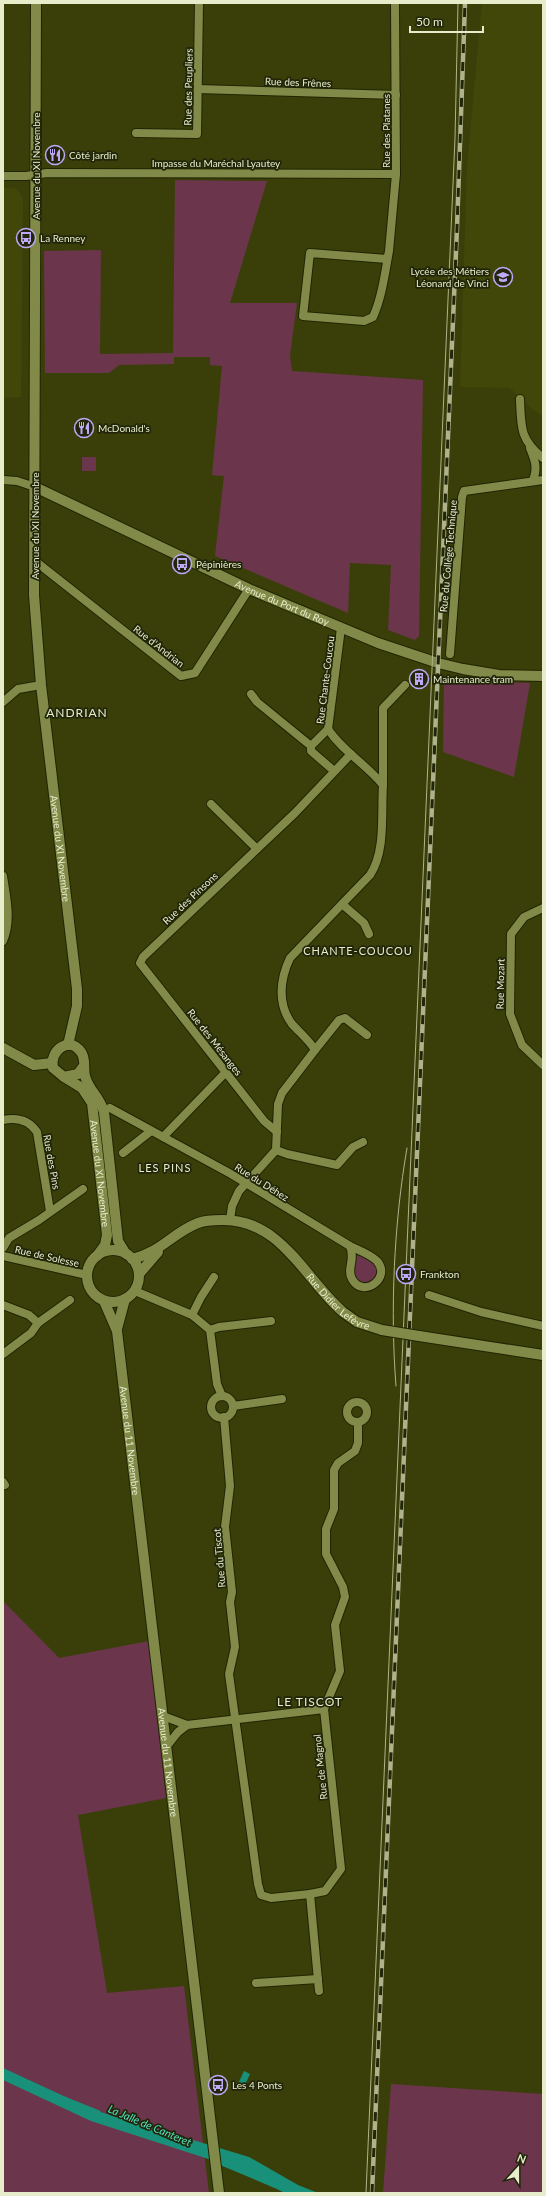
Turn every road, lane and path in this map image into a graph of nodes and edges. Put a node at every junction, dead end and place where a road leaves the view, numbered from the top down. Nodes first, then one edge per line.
1 (36, 3) edge
2 (199, 3) edge
3 (395, 3) edge
4 (198, 89) junction
5 (396, 95) junction
6 (136, 133) dead end
7 (36, 173) junction
8 (396, 174) junction
9 (3, 176) edge
10 (387, 259) junction
11 (520, 399) dead end
12 (530, 448) junction
13 (543, 458) edge
14 (3, 480) edge
15 (533, 480) junction
16 (543, 480) edge
17 (35, 487) junction
18 (35, 561) junction
19 (249, 589) junction
20 (341, 628) junction
21 (450, 654) dead end
22 (543, 676) edge
23 (41, 685) junction
24 (405, 685) dead end
25 (251, 694) dead end
26 (3, 702) edge
27 (328, 729) junction
28 (311, 746) junction
29 (351, 754) junction
30 (333, 770) junction
31 (382, 785) junction
32 (211, 804) dead end
33 (257, 849) junction
34 (3, 876) edge
35 (342, 904) junction
36 (543, 908) edge
37 (369, 934) dead end
38 (3, 941) edge
39 (140, 963) joint
40 (367, 1035) dead end
41 (68, 1045) junction
42 (3, 1048) edge
43 (315, 1050) junction
44 (52, 1063) junction
45 (543, 1065) edge
46 (83, 1067) junction
47 (226, 1072) junction
48 (64, 1077) junction
49 (110, 1108) dead end
50 (3, 1120) edge
51 (151, 1131) junction
52 (276, 1132) junction
53 (163, 1137) junction
54 (363, 1142) dead end
55 (276, 1150) junction
56 (124, 1153) dead end
57 (245, 1184) junction
58 (83, 1189) dead end
59 (50, 1211) junction
60 (230, 1220) junction
61 (350, 1246) junction
62 (162, 1247) junction
63 (3, 1248) edge
64 (3, 1256) edge
65 (97, 1256) junction
66 (129, 1257) junction
67 (139, 1274) junction
68 (87, 1275) junction
69 (214, 1277) dead end
70 (135, 1291) junction
71 (429, 1295) dead end
72 (125, 1299) junction
73 (70, 1300) dead end
74 (104, 1301) junction
75 (3, 1305) edge
76 (192, 1315) junction
77 (271, 1321) dead end
78 (38, 1323) junction
79 (543, 1326) edge
80 (210, 1330) junction
81 (117, 1331) junction
82 (3, 1354) edge
83 (543, 1355) edge
84 (222, 1396) junction
85 (282, 1399) dead end
86 (233, 1406) junction
87 (224, 1417) junction
88 (358, 1422) dead end
89 (324, 1709) junction
90 (163, 1716) junction
91 (234, 1720) junction
92 (187, 1726) junction
93 (166, 1747) junction
94 (310, 1894) junction
95 (318, 1979) junction
96 (256, 1983) dead end
97 (319, 1991) dead end
98 (219, 2193) edge

1 - 7 main road, Avenue du XI Novembre
2 - 4 street, Rue des Peupliers
3 - 5 street, Rue des Platanes
4 - 5 street, Rue des Frênes
4 - 6 street, Rue des Peupliers
5 - 8 street, Rue des Platanes
7 - 8 street, Impasse du Maréchal Lyautey
7 - 9 street, Impasse du Maréchal Lyautey
7 - 17 main road, Avenue du XI Novembre
8 - 10 street, Rue des Platanes
10 - 10 street, Rue des Platanes
11 - 12 street
12 - 13 street
12 - 15 street
14 - 17 street
15 - 16 street, Rue du Collège Technique
15 - 21 street, Rue du Collège Technique
17 - 18 main road, Avenue du XI Novembre
17 - 19 main road, Avenue du Port du Roy
18 - 19 street, Rue d'Andrian
18 - 23 main road, Avenue du XI Novembre
19 - 20 main road, Avenue du Port du Roy
20 - 22 main road, Avenue du Port du Roy
20 - 27 street, Rue Chante-Coucou
23 - 26 street
23 - 41 main road, Avenue du XI Novembre
24 - 31 street
25 - 28 street
27 - 28 street
27 - 29 street, Rue Chante-Coucou
28 - 30 street
29 - 30 street, Rue des Pinsons
29 - 31 street, Rue Chante-Coucou
30 - 33 street, Rue des Pinsons
31 - 35 street
32 - 33 street
33 - 39 street, Rue des Pinsons
34 - 38 street
35 - 37 street
35 - 43 street
36 - 45 street, Rue Mozart
39 - 47 street, Rue des Mésanges
40 - 43 street
41 - 44 main road
41 - 46 main road
42 - 44 main road
43 - 52 street
44 - 48 main road
46 - 48 main road
46 - 66 main road, Avenue du XI Novembre
47 - 52 street, Rue des Mésanges
47 - 53 street
48 - 65 main road, Avenue du XI Novembre
49 - 51 street, Rue du Déhez
50 - 59 street, Rue des Pins
51 - 53 street, Rue du Déhez
51 - 56 street
52 - 55 street
53 - 57 street, Rue du Déhez
54 - 55 street
55 - 57 street
57 - 60 street
57 - 61 street, Rue du Déhez
58 - 59 street
59 - 63 street
60 - 62 main road, Rue Didier Lefèvre
60 - 83 main road, Rue Didier Lefèvre, bridge
61 - 61 street, Rue du Déhez
62 - 66 main road, Rue Didier Lefèvre
62 - 67 main road, Rue Didier Lefèvre
64 - 68 street, Rue de Solesse
65 - 66 main road
65 - 68 main road
66 - 67 main road
67 - 70 main road
68 - 74 main road
69 - 76 street
70 - 72 main road
70 - 76 street
71 - 79 street
72 - 74 main road
72 - 81 main road, Avenue du 11 Novembre
73 - 78 street
74 - 81 main road, Avenue du 11 Novembre
75 - 78 street
76 - 80 street
77 - 80 street
78 - 82 street
80 - 84 street
81 - 90 main road, Avenue du 11 Novembre
84 - 86 street
84 - 87 street
85 - 86 street
86 - 87 street
87 - 91 street, Rue du Tiscot
88 - 89 street
89 - 91 street
89 - 94 street, Rue de Magnol
90 - 92 street
90 - 93 main road, Avenue du 11 Novembre
91 - 92 street
91 - 94 street, Rue de Magnol
92 - 93 street
93 - 98 main road, Avenue du 11 Novembre
94 - 95 street
95 - 96 street
95 - 97 street

